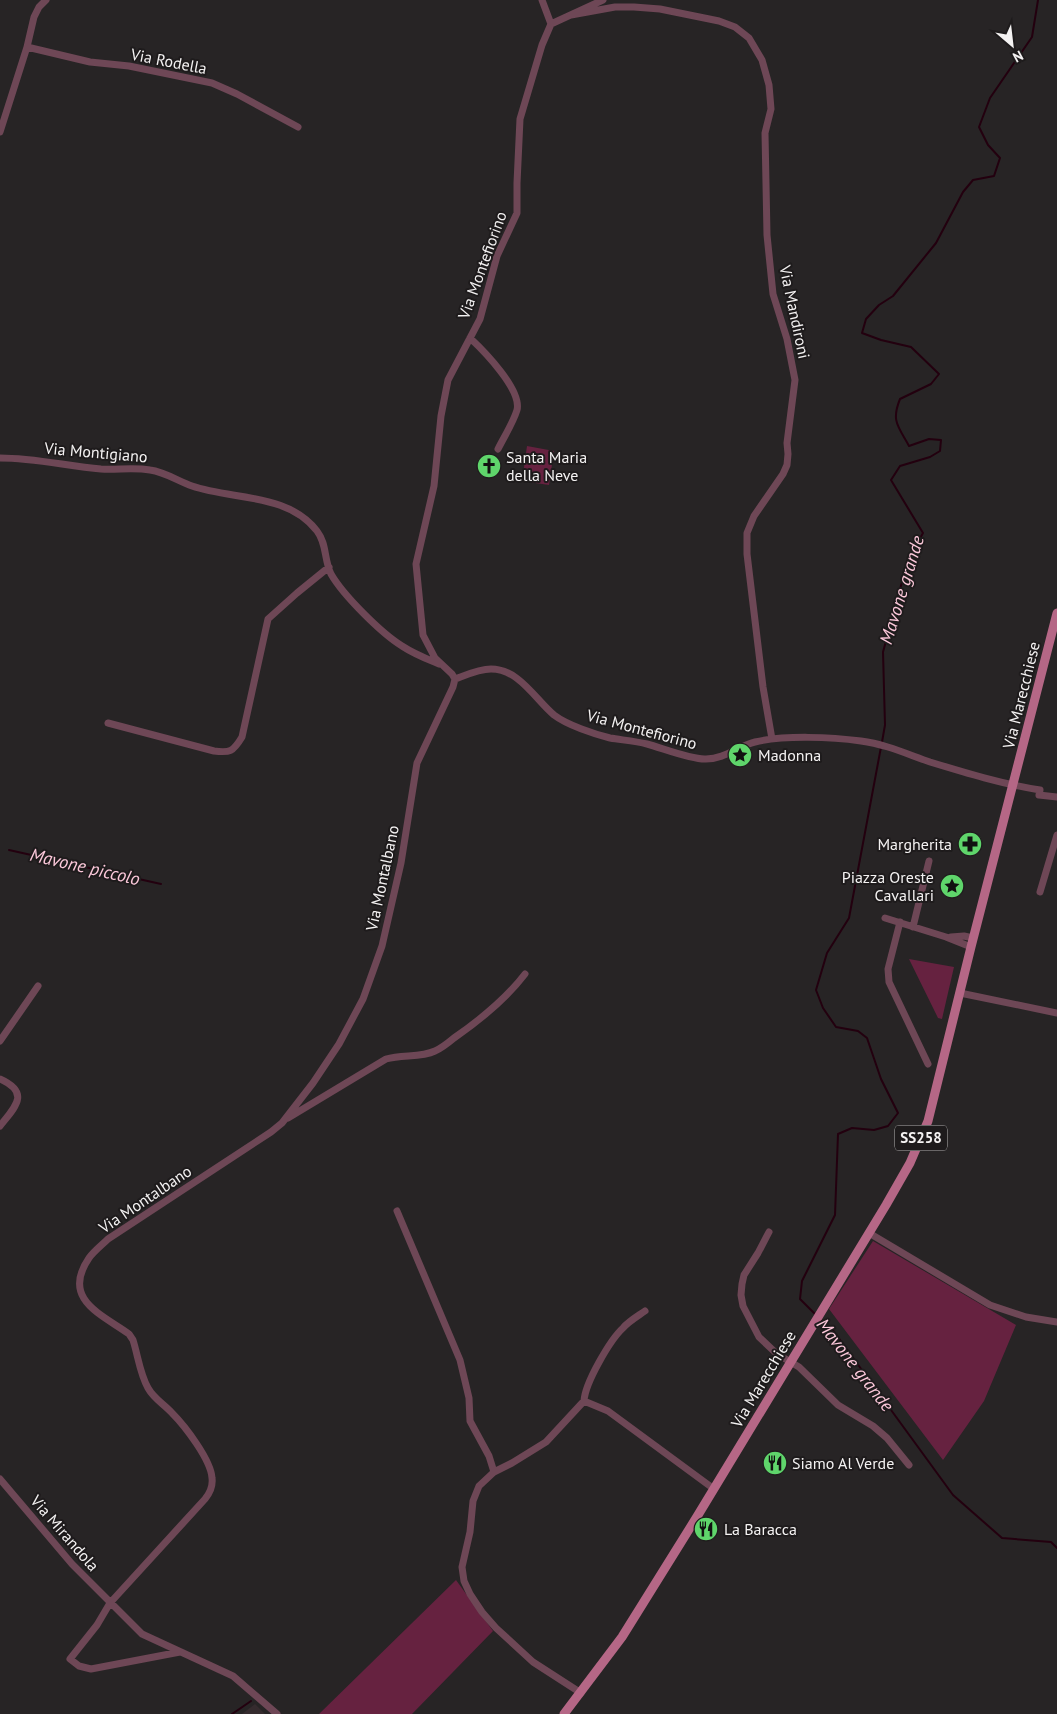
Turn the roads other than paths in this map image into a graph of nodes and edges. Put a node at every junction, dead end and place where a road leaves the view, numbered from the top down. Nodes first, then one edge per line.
1 (542, 0) edge
2 (603, 0) edge
3 (611, 0) edge
4 (42, 1) edge
5 (615, 7) junction
6 (571, 15) junction
7 (551, 24) junction
8 (27, 47) junction
9 (298, 127) dead end
10 (0, 132) edge
11 (470, 338) junction
12 (498, 449) dead end
13 (0, 458) edge
14 (328, 568) junction
15 (1057, 612) edge
16 (442, 665) junction
17 (454, 679) junction
18 (108, 723) dead end
19 (772, 739) junction
20 (1014, 786) junction
21 (1057, 797) edge
22 (1057, 835) edge
23 (929, 861) dead end
24 (1040, 892) dead end
25 (885, 918) dead end
26 (900, 922) junction
27 (913, 927) junction
28 (972, 943) junction
29 (525, 974) dead end
30 (38, 986) dead end
31 (960, 993) junction
32 (1057, 1013) edge
33 (0, 1041) edge
34 (928, 1064) dead end
35 (0, 1079) edge
36 (282, 1123) junction
37 (0, 1126) edge
38 (397, 1211) dead end
39 (769, 1232) dead end
40 (869, 1233) junction
41 (645, 1311) dead end
42 (1057, 1322) edge
43 (790, 1362) junction
44 (584, 1401) junction
45 (909, 1465) dead end
46 (494, 1472) junction
47 (0, 1480) edge
48 (714, 1489) junction
49 (110, 1603) junction
50 (180, 1652) junction
51 (581, 1693) junction
52 (277, 1714) edge
53 (564, 1714) edge

1 - 7 street
2 - 6 street
3 - 5 street
4 - 8 street
5 - 6 street, Via Mandironi
5 - 19 street, Via Mandironi
6 - 7 street
7 - 11 street, Via Montefiorino
8 - 9 street, Via Rodella
8 - 10 street
11 - 12 street, Via Montefiorino
11 - 16 street, Via Montefiorino
13 - 14 street, Via Montigiano
14 - 16 street, Via Montigiano
14 - 18 street
15 - 20 main road, Via Marecchiese / SS258
16 - 17 street, Via Montefiorino
17 - 19 street, Via Montefiorino
17 - 36 street, Via Montalbano
19 - 20 street, Via Montefiorino
20 - 21 street
20 - 28 main road, Via Marecchiese / SS258
22 - 24 street
23 - 27 street
25 - 26 street
26 - 27 street
26 - 34 street
27 - 28 street
28 - 31 main road, Via Marecchiese / SS258
29 - 36 street, Via Montalbano
30 - 33 street
31 - 32 street
31 - 40 main road, Via Marecchiese / SS258
35 - 37 street
36 - 49 street, Via Montalbano
38 - 46 street
39 - 43 street
40 - 42 street
40 - 43 main road, Via Marecchiese / SS258
41 - 44 street
43 - 45 street
43 - 48 main road, Via Marecchiese / SS258
44 - 46 street
44 - 48 street
46 - 51 street
47 - 49 street, Via Mirandola
48 - 51 main road, Via Marecchiese / SS258
49 - 50 street, Via Mirandola
49 - 50 street
50 - 52 street, Via Mirandola
51 - 53 main road, Via Marecchiese / SS258

